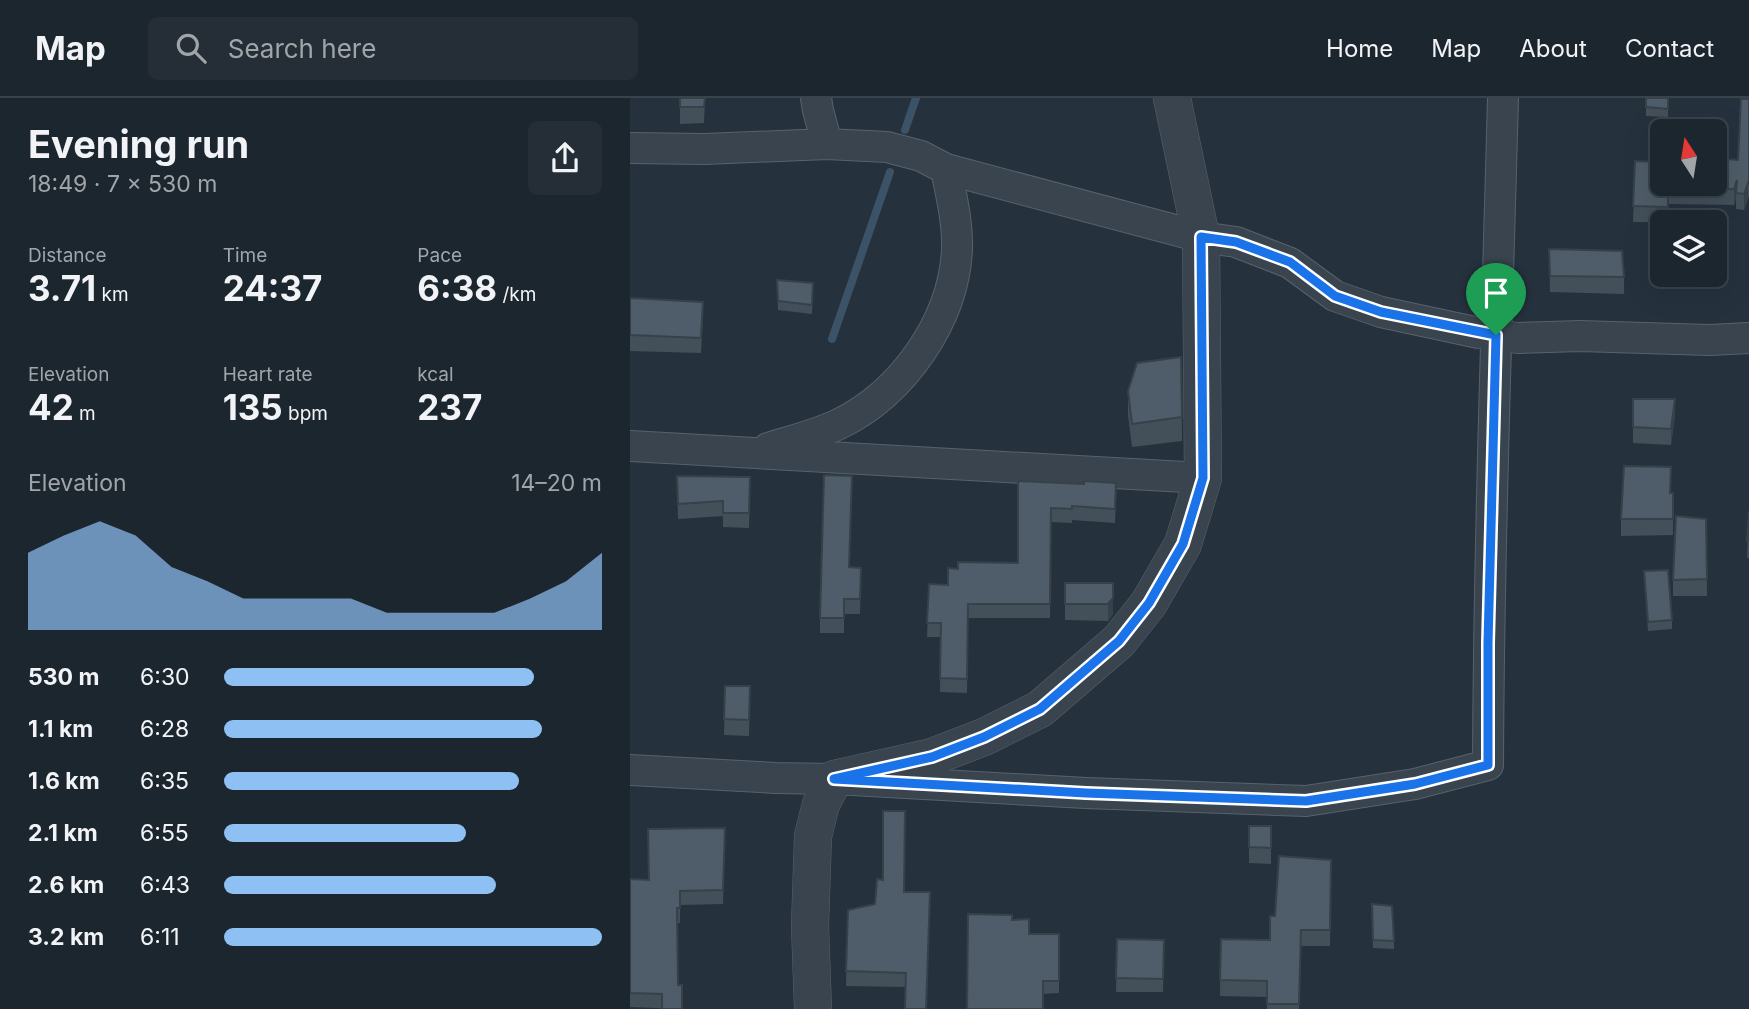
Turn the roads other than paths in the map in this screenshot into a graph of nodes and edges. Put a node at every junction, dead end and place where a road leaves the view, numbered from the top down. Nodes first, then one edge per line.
1 (816, 98) edge
2 (1172, 98) edge
3 (1503, 98) edge
4 (827, 144) junction
5 (630, 148) edge
6 (946, 169) junction
7 (1201, 237) junction
8 (1496, 335) junction
9 (1749, 338) edge
10 (630, 446) edge
11 (751, 454) junction
12 (1203, 478) junction
13 (630, 747) edge
14 (639, 770) edge
15 (834, 779) junction
16 (813, 1009) edge

1 - 4 street
2 - 7 street
3 - 8 street
4 - 5 street
4 - 6 street
6 - 7 street
6 - 11 street
7 - 8 street
7 - 12 street
8 - 9 street
8 - 15 street
10 - 11 street
11 - 12 street
12 - 15 street
13 - 14 street
14 - 15 street
15 - 16 street

